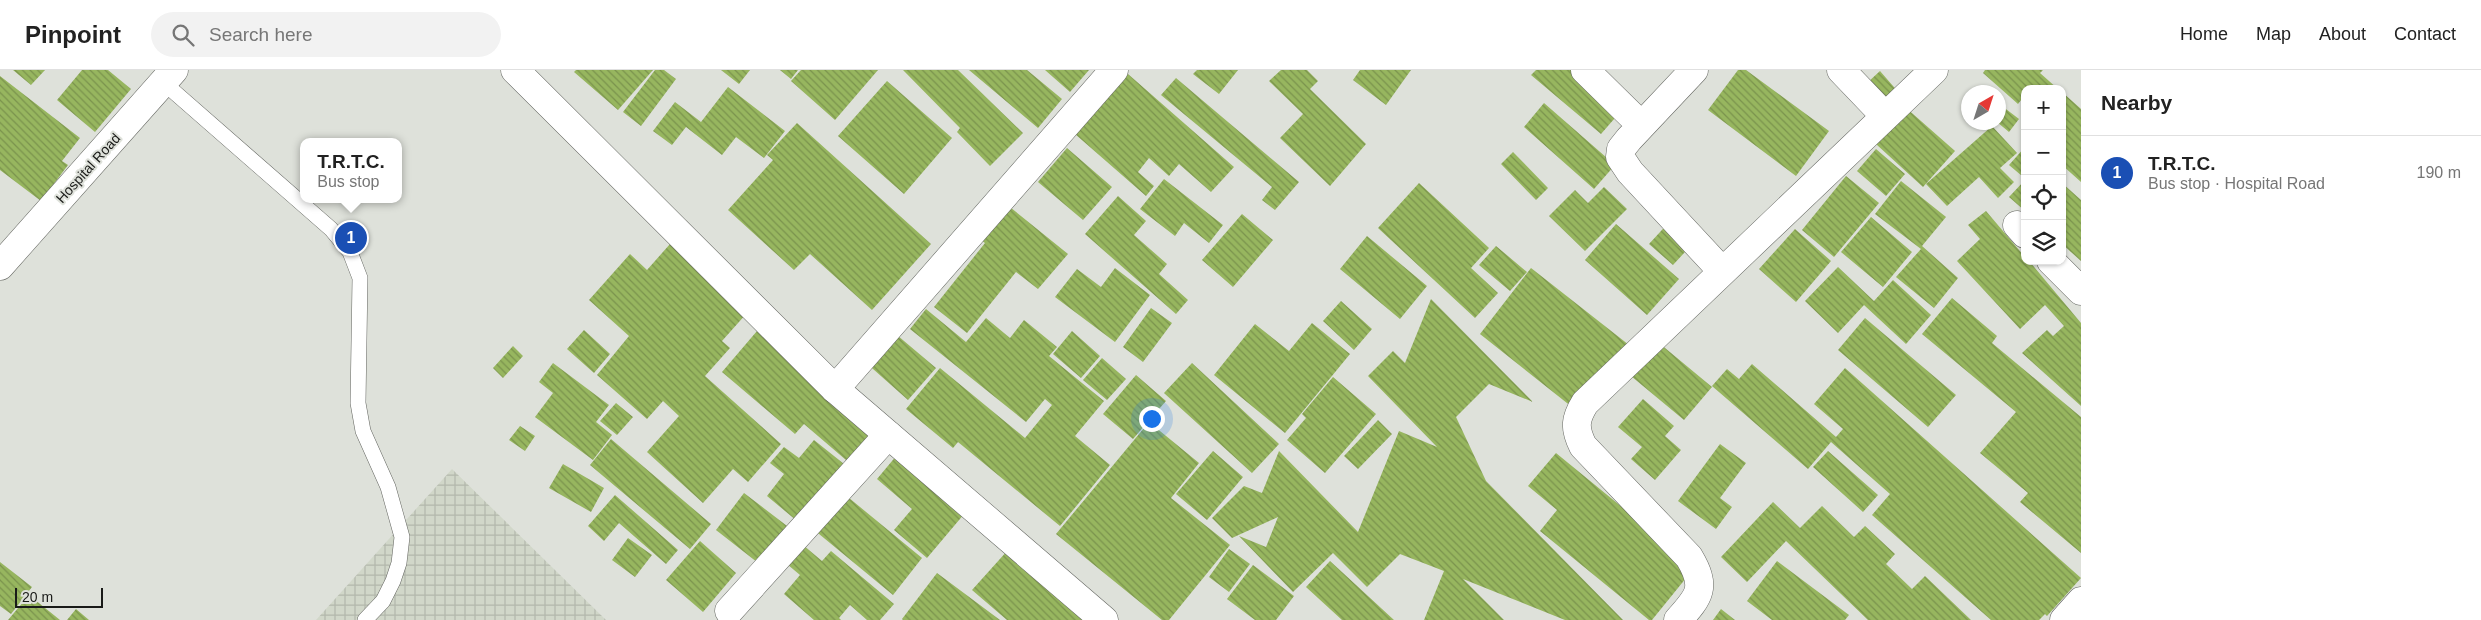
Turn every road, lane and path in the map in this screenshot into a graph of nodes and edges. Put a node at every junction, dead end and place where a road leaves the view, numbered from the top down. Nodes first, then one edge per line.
1 (515, 70) edge
2 (1114, 70) edge
3 (1585, 70) edge
4 (1694, 70) edge
5 (1841, 70) edge
6 (1934, 70) edge
7 (169, 76) edge
8 (1885, 116) junction
9 (1642, 125) junction
10 (300, 200) edge
11 (303, 203) edge
12 (2055, 265) edge
13 (0, 266) edge
14 (1722, 271) junction
15 (2081, 291) edge
16 (835, 389) junction
17 (888, 435) junction
18 (2081, 601) edge
19 (728, 611) dead end
20 (365, 620) edge
21 (1104, 620) edge
22 (1678, 620) edge
23 (2064, 620) edge

1 - 16 street
2 - 16 street
3 - 9 street
4 - 9 street
5 - 8 street
6 - 8 street
7 - 10 lane
7 - 13 street, Hospital Road
8 - 14 street
9 - 14 street
11 - 20 lane
12 - 15 street
14 - 22 street
16 - 17 street
17 - 19 street
17 - 21 street
18 - 23 street

